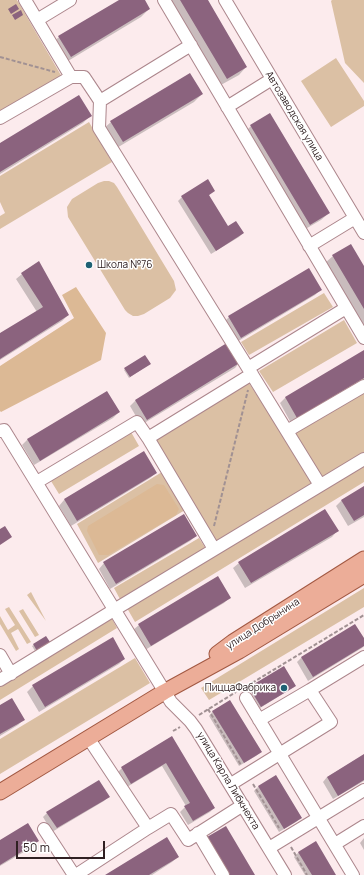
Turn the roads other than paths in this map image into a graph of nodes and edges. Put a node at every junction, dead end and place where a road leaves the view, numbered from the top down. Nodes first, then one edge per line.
1 (25, 0) edge
2 (70, 0) edge
3 (164, 0) edge
4 (225, 0) edge
5 (37, 20) junction
6 (191, 45) junction
7 (72, 77) junction
8 (272, 79) junction
9 (100, 101) junction
10 (227, 107) junction
11 (0, 118) edge
12 (355, 218) junction
13 (364, 233) edge
14 (309, 246) junction
15 (346, 308) junction
16 (364, 338) edge
17 (250, 371) junction
18 (364, 386) edge
19 (0, 432) edge
20 (287, 432) junction
21 (148, 438) junction
22 (364, 459) edge
23 (37, 482) junction
24 (320, 485) junction
25 (212, 546) junction
26 (364, 559) edge
27 (364, 575) edge
28 (114, 610) junction
29 (236, 647) junction
30 (0, 655) edge
31 (364, 657) edge
32 (11, 674) junction
33 (0, 680) edge
34 (310, 690) junction
35 (164, 692) junction
36 (246, 698) dead end
37 (259, 720) junction
38 (89, 738) junction
39 (280, 754) junction
40 (230, 784) junction
41 (364, 790) edge
42 (0, 792) edge
43 (243, 805) junction
44 (319, 818) junction
45 (364, 826) edge
46 (148, 828) junction
47 (44, 829) dead end
48 (198, 834) junction
49 (335, 844) junction
50 (269, 848) junction
51 (75, 875) edge
52 (223, 875) edge
53 (285, 875) edge
54 (354, 875) edge

1 - 5 street
2 - 5 street
3 - 6 street
4 - 8 street, Автозаводская улица
5 - 7 street
6 - 9 street
6 - 10 street
7 - 9 street
7 - 11 street
8 - 10 street
8 - 12 street, Автозаводская улица
9 - 17 street
10 - 14 street
12 - 13 street, Автозаводская улица
12 - 14 street
14 - 15 street
15 - 16 street
15 - 17 street
17 - 20 street
17 - 21 street
18 - 20 street
19 - 23 street, улица Карла Либкнехта
20 - 24 street
21 - 23 street
21 - 25 street
22 - 24 street
23 - 28 street, улица Карла Либкнехта
24 - 25 street
25 - 28 street
26 - 29 main road, улица Добрынина
27 - 29 main road, улица Добрынина
28 - 32 street
28 - 35 street, улица Карла Либкнехта
29 - 35 main road, улица Добрынина
30 - 32 street
31 - 34 street
32 - 33 street
34 - 37 street
34 - 39 street
35 - 38 main road, улица Добрынина
35 - 40 street, улица Карла Либкнехта
36 - 37 street
37 - 39 street
38 - 42 main road, улица Добрынина
38 - 46 street
39 - 40 street
39 - 44 street
40 - 43 street, улица Карла Либкнехта
41 - 44 street
43 - 48 street
43 - 50 street, улица Карла Либкнехта
44 - 49 street
44 - 50 street
45 - 49 street
46 - 48 street
46 - 51 street
47 - 51 street
48 - 52 street
49 - 54 street
50 - 53 street, улица Карла Либкнехта

